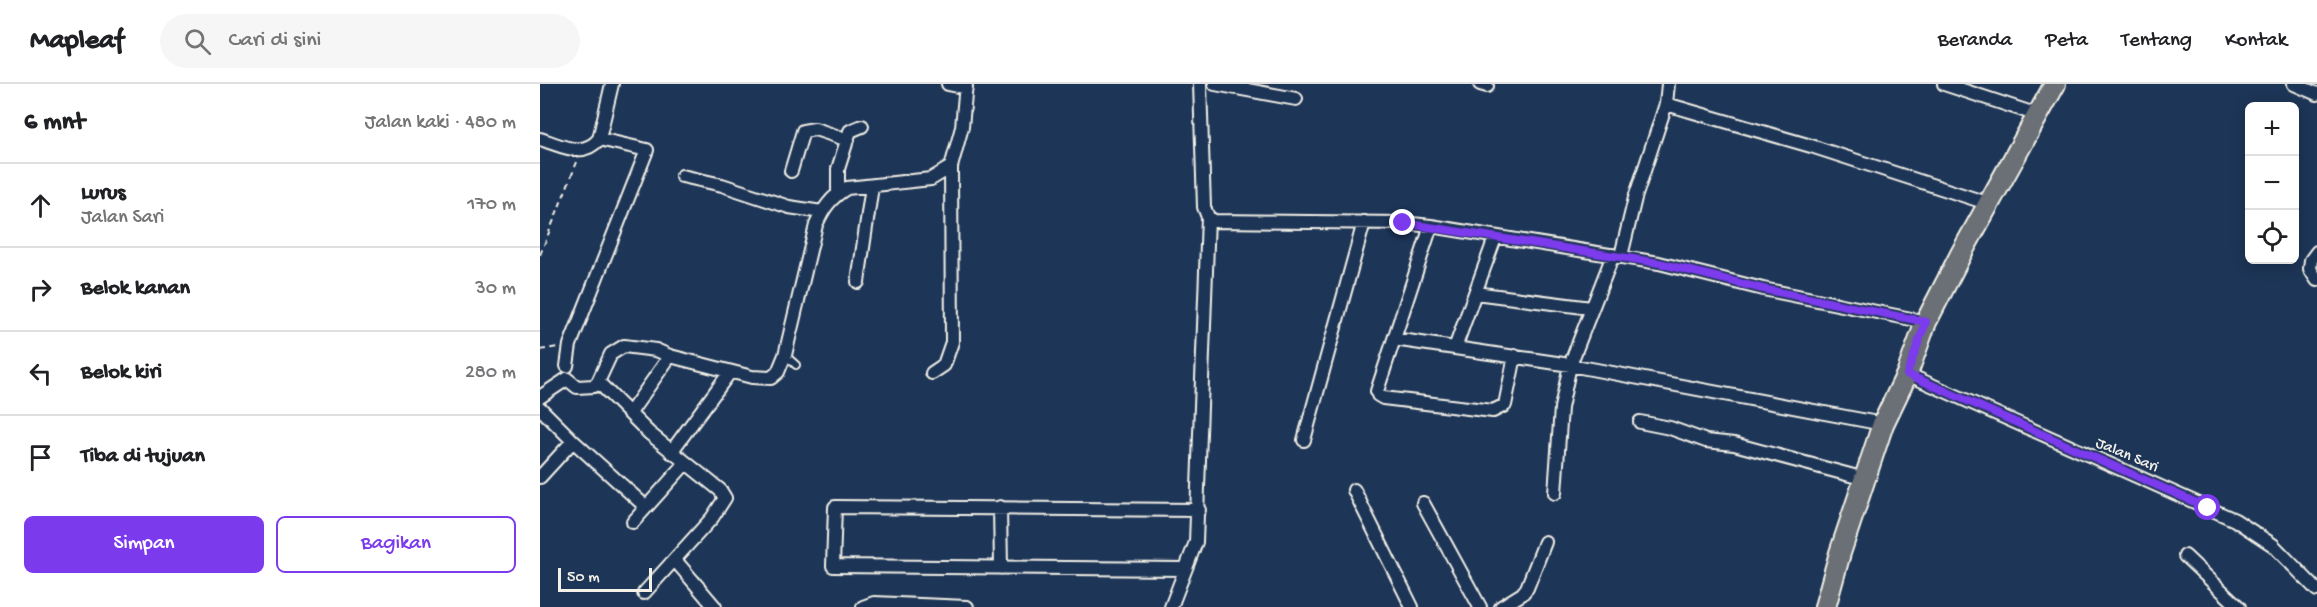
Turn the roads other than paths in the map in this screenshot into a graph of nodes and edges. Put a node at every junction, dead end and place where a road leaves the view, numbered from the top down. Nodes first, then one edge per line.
1 (948, 84) edge
2 (1200, 84) edge
3 (1215, 84) edge
4 (1668, 84) edge
5 (1944, 84) edge
6 (2055, 84) edge
7 (2294, 84) edge
8 (610, 85) edge
9 (966, 86) edge
10 (2317, 94) edge
11 (1296, 99) dead end
12 (1666, 104) junction
13 (2038, 115) junction
14 (862, 126) dead end
15 (540, 139) edge
16 (599, 139) junction
17 (848, 140) junction
18 (951, 167) junction
19 (791, 171) dead end
20 (681, 176) dead end
21 (872, 186) junction
22 (837, 194) junction
23 (1990, 204) junction
24 (789, 207) junction
25 (822, 212) junction
26 (1208, 217) junction
27 (1364, 222) junction
28 (816, 225) junction
29 (1431, 226) junction
30 (1495, 238) junction
31 (2317, 252) edge
32 (1617, 255) junction
33 (2317, 280) edge
34 (858, 282) dead end
35 (1475, 293) junction
36 (1591, 308) junction
37 (1926, 322) junction
38 (1394, 339) junction
39 (1455, 348) junction
40 (785, 355) junction
41 (669, 356) junction
42 (1515, 356) junction
43 (796, 365) dead end
44 (1570, 365) junction
45 (567, 366) dead end
46 (730, 372) junction
47 (932, 373) dead end
48 (1907, 374) junction
49 (598, 382) junction
50 (540, 397) edge
51 (540, 408) edge
52 (630, 413) junction
53 (1641, 422) dead end
54 (1883, 424) junction
55 (1304, 440) dead end
56 (573, 441) junction
57 (670, 452) junction
58 (685, 464) junction
59 (540, 477) edge
60 (1865, 478) junction
61 (1354, 490) dead end
62 (1555, 493) dead end
63 (1424, 503) dead end
64 (646, 507) junction
65 (1000, 507) junction
66 (1199, 510) junction
67 (633, 522) dead end
68 (1545, 542) dead end
69 (2185, 556) dead end
70 (675, 560) junction
71 (1001, 568) junction
72 (1185, 570) junction
73 (2317, 590) edge
74 (644, 593) dead end
75 (715, 607) edge
76 (863, 607) edge
77 (968, 607) edge
78 (1171, 607) edge
79 (1412, 607) edge
80 (1480, 607) edge
81 (1501, 607) edge
82 (1825, 607) edge
83 (2239, 607) edge

1 - 9 street
2 - 26 street
3 - 11 street
4 - 12 street
5 - 13 street
6 - 13 main road
7 - 10 street
8 - 16 street
9 - 18 street
12 - 23 street
12 - 32 street
13 - 23 main road
14 - 17 street
15 - 16 street
16 - 45 street
17 - 19 street
17 - 22 street
18 - 21 street
18 - 47 street
20 - 24 street
21 - 22 street
21 - 34 street
22 - 25 street
23 - 37 main road
24 - 25 street
24 - 28 street
25 - 28 street
26 - 27 street
26 - 66 street
27 - 29 street
27 - 55 street
28 - 40 street
29 - 30 street
29 - 38 street
30 - 32 street
30 - 35 street
31 - 33 street
32 - 36 street
32 - 37 street
35 - 36 street
35 - 39 street
36 - 44 street
37 - 48 main road
38 - 39 street
38 - 42 street
39 - 42 street
40 - 43 lane
40 - 46 street
41 - 46 street
41 - 49 street
41 - 52 street
42 - 44 street
44 - 54 street
44 - 62 street
46 - 57 street
48 - 54 main road
48 - 73 street, Jalan Sari
49 - 50 street
49 - 52 street
51 - 56 street
52 - 57 street
53 - 60 street
54 - 60 main road
56 - 59 street
56 - 64 street
57 - 58 street
58 - 64 street
58 - 70 street
60 - 82 main road
61 - 79 street
63 - 80 street
64 - 67 street
65 - 66 street
65 - 71 street
65 - 71 street
66 - 72 street
68 - 81 street
69 - 83 street
70 - 74 street
70 - 75 street
71 - 72 street
72 - 78 street
76 - 77 street

